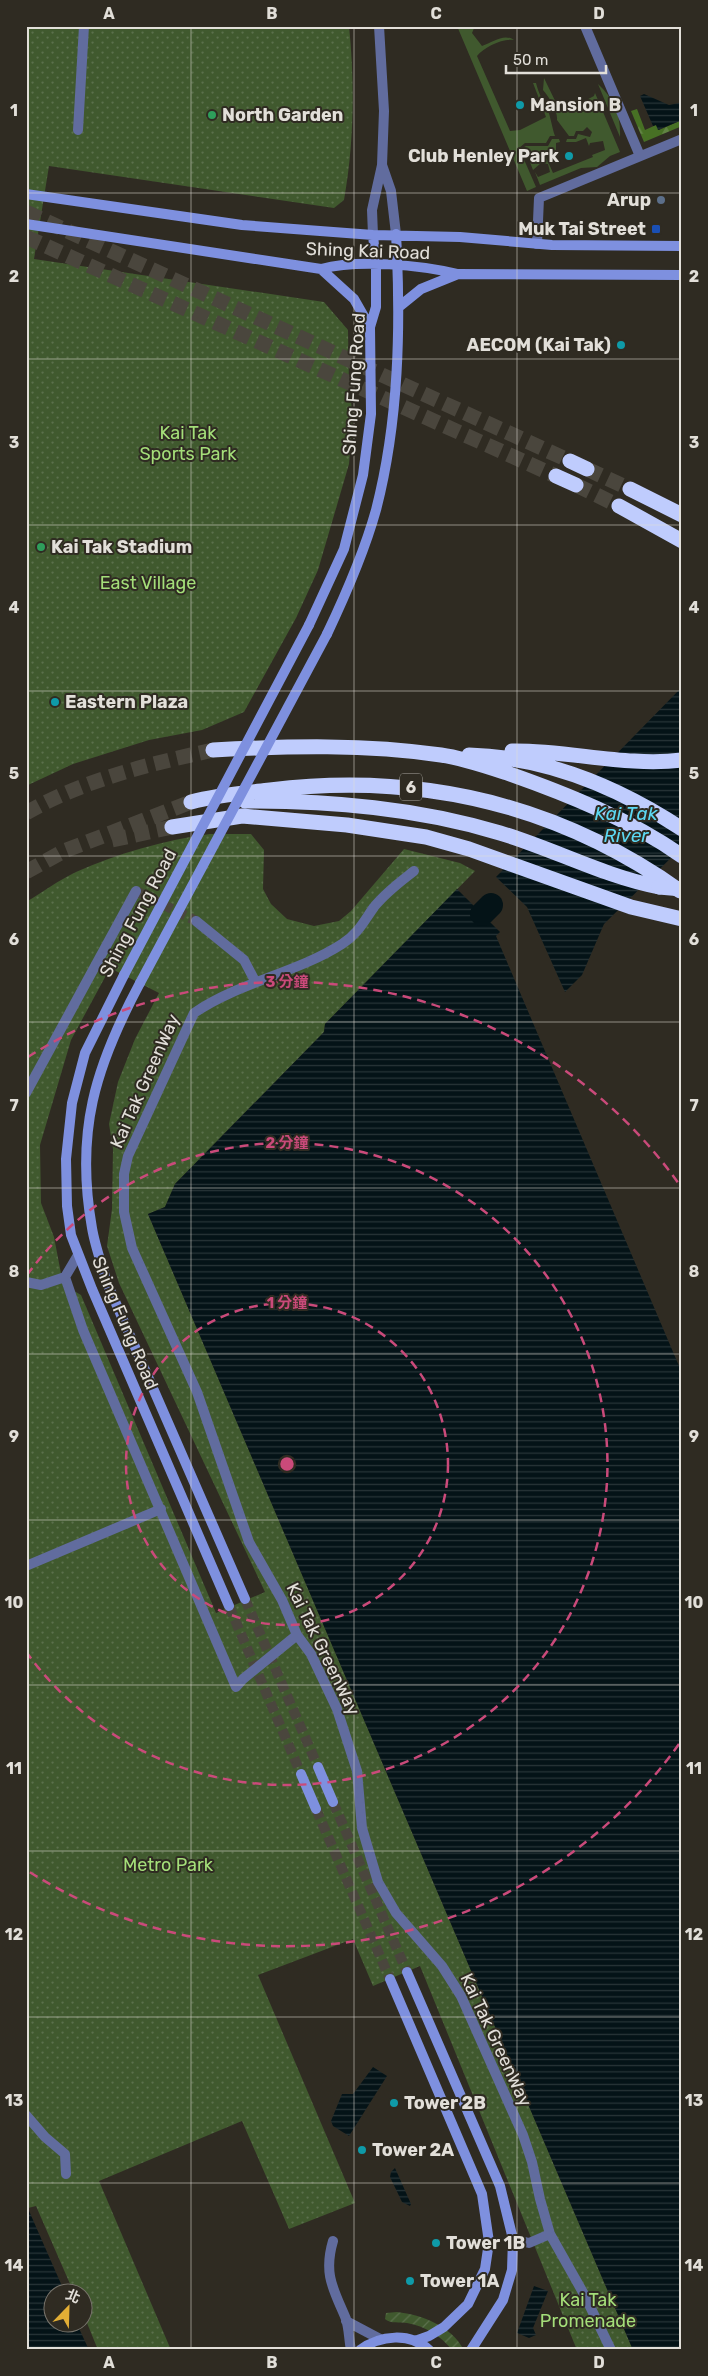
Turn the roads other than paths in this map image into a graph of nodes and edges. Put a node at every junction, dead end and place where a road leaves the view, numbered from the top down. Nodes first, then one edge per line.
1 (84, 26) edge
2 (379, 26) edge
3 (585, 26) edge
4 (78, 130) dead end
5 (682, 139) edge
6 (640, 156) junction
7 (382, 165) junction
8 (26, 194) edge
9 (26, 224) edge
10 (396, 234) junction
11 (373, 235) junction
12 (537, 244) junction
13 (682, 246) edge
14 (376, 265) junction
15 (398, 266) junction
16 (321, 269) junction
17 (458, 274) junction
18 (682, 275) edge
19 (400, 306) junction
20 (370, 327) junction
21 (570, 461) tunnel mouth
22 (587, 469) tunnel mouth
23 (556, 476) tunnel mouth
24 (576, 485) tunnel mouth
25 (630, 489) tunnel mouth
26 (619, 506) tunnel mouth
27 (682, 514) edge
28 (682, 541) edge
29 (213, 750) tunnel mouth
30 (443, 755) junction
31 (682, 760) edge
32 (172, 827) tunnel mouth
33 (682, 829) edge
34 (682, 856) edge
35 (414, 871) dead end
36 (682, 890) edge
37 (136, 891) dead end
38 (682, 920) edge
39 (196, 921) tunnel mouth
40 (254, 981) junction
41 (26, 1093) edge
42 (78, 1255) junction
43 (26, 1275) edge
44 (65, 1277) junction
45 (26, 1282) edge
46 (41, 1285) junction
47 (161, 1509) junction
48 (26, 1566) edge
49 (245, 1600) tunnel mouth
50 (229, 1606) tunnel mouth
51 (297, 1635) junction
52 (318, 1767) tunnel mouth
53 (301, 1774) tunnel mouth
54 (333, 1802) tunnel mouth
55 (316, 1809) tunnel mouth
56 (407, 1972) tunnel mouth
57 (390, 1979) tunnel mouth
58 (26, 2115) edge
59 (66, 2174) dead end
60 (550, 2234) junction
61 (513, 2239) junction
62 (333, 2242) dead end
63 (346, 2321) junction
64 (380, 2339) junction
65 (416, 2341) junction
66 (351, 2350) edge
67 (360, 2350) edge
68 (429, 2350) edge
69 (471, 2350) edge
70 (611, 2350) edge

1 - 4 street
2 - 7 street
3 - 6 street
5 - 6 street
6 - 12 street
7 - 10 street
7 - 11 street
8 - 11 main road, Shing Kai Road
9 - 16 main road, Shing Kai Road
10 - 11 main road, Shing Kai Road
10 - 12 main road, Shing Kai Road
10 - 15 main road, Shing Fung Road
11 - 14 main road, Shing Fung Road
12 - 13 main road, Shing Kai Road
14 - 15 main road, Shing Kai Road
14 - 16 main road, Shing Kai Road
14 - 20 main road, Shing Fung Road
15 - 17 main road, Shing Kai Road
15 - 19 main road, Shing Fung Road
16 - 20 main road
17 - 18 main road, Shing Kai Road
17 - 19 main road
19 - 49 main road, Shing Fung Road, bridge
20 - 42 main road, Shing Fung Road, bridge
21 - 22 highway
23 - 24 highway
25 - 27 highway
26 - 28 highway
29 - 30 highway, 6
30 - 31 highway
30 - 33 highway
30 - 34 highway, 6
32 - 38 highway
35 - 40 street, Kai Tak GreenWay
36 - 36 highway, 6, bridge
37 - 41 street
39 - 40 street
40 - 51 street, Kai Tak GreenWay
42 - 44 street
42 - 50 main road, Shing Fung Road
43 - 46 street
44 - 46 street
44 - 47 street
45 - 46 street
47 - 48 street
47 - 51 street
51 - 60 street, Kai Tak GreenWay
52 - 54 main road
53 - 55 main road
56 - 61 main road
57 - 65 main road
58 - 59 street
60 - 61 street
60 - 70 street, Kai Tak GreenWay
61 - 69 main road
62 - 63 street
63 - 64 street
63 - 66 street
64 - 65 main road
64 - 67 main road
65 - 68 main road

